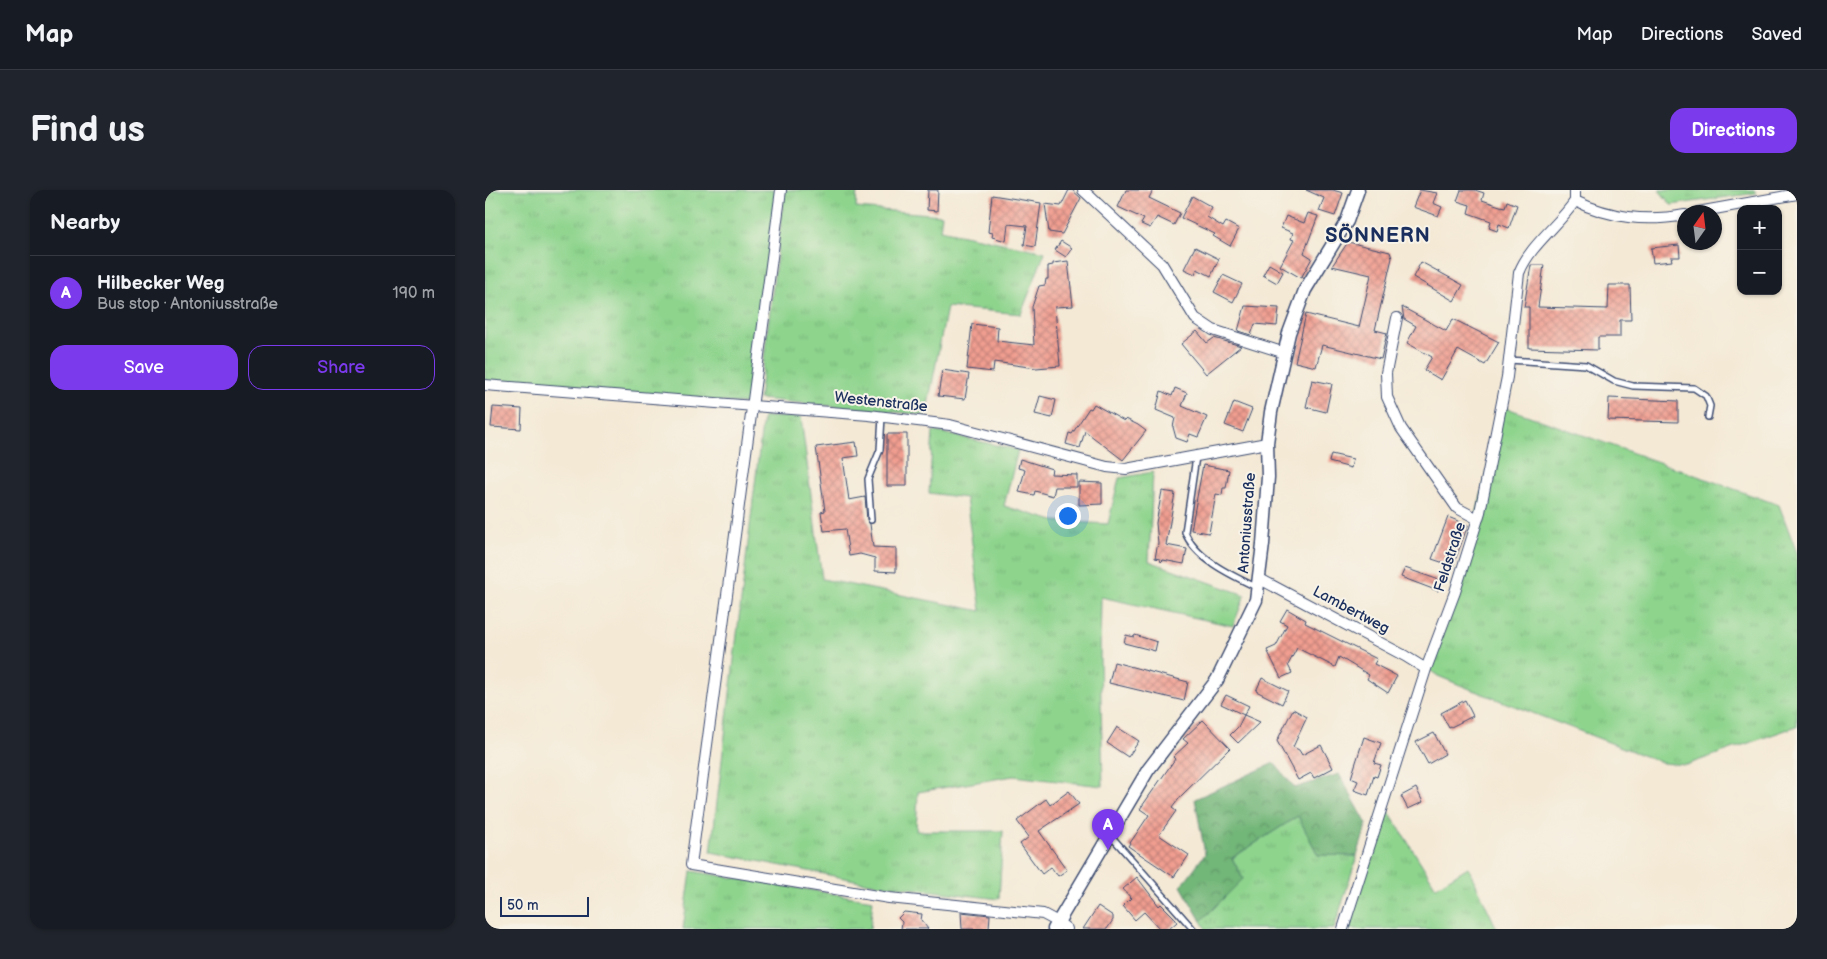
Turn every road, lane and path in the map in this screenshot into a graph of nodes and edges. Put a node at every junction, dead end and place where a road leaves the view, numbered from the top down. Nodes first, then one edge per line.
1 (781, 190) edge
2 (1083, 190) edge
3 (1359, 190) edge
4 (1575, 190) edge
5 (1797, 194) edge
6 (1575, 201) junction
7 (1722, 208) edge
8 (1677, 216) edge
9 (1397, 318) dead end
10 (1285, 352) junction
11 (1509, 360) junction
12 (485, 385) edge
13 (751, 406) junction
14 (882, 417) junction
15 (1708, 417) dead end
16 (1267, 443) junction
17 (1196, 457) junction
18 (1478, 519) junction
19 (871, 520) dead end
20 (1259, 584) junction
21 (1426, 669) junction
22 (1109, 834) junction
23 (1060, 927) edge
24 (1193, 929) edge
25 (1343, 929) edge

1 - 13 street
2 - 10 street
3 - 10 street, Antoniusstraße
4 - 6 street
5 - 7 street
6 - 8 street
6 - 11 street, Feldstraße
9 - 18 street
10 - 16 street, Antoniusstraße
11 - 15 lane
11 - 18 street, Feldstraße
12 - 13 street, Westenstraße
13 - 14 street, Westenstraße
13 - 23 street
14 - 17 street, Westenstraße
14 - 19 lane
16 - 17 street, Westenstraße
16 - 20 street, Antoniusstraße
17 - 20 lane
18 - 21 street, Feldstraße
20 - 21 street, Lambertweg
20 - 22 street, Antoniusstraße
21 - 25 street, Feldstraße
22 - 23 street, Antoniusstraße
22 - 24 lane

